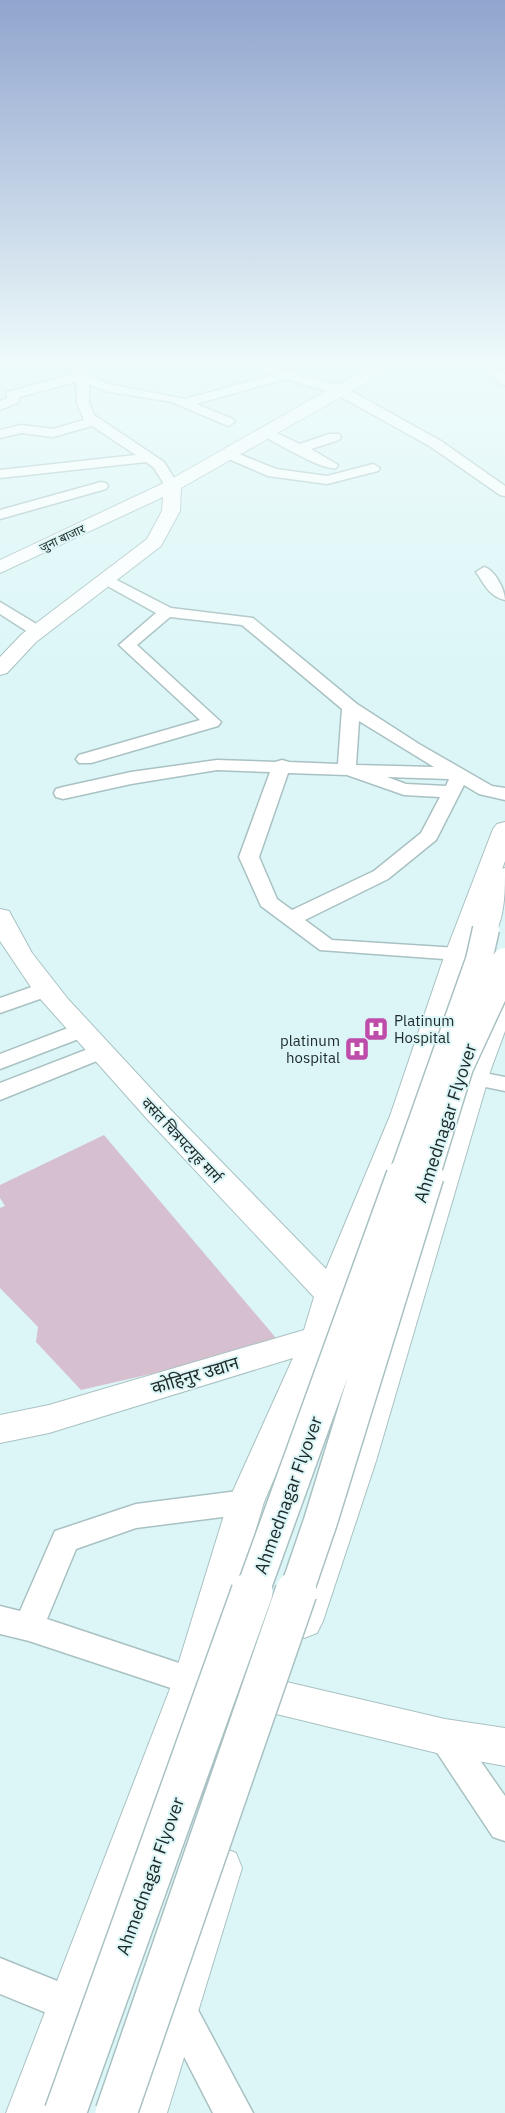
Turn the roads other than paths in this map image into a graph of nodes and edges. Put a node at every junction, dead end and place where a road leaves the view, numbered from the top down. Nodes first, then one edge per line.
1 (87, 465) edge
2 (158, 465) edge
3 (210, 465) edge
4 (255, 465) edge
5 (466, 465) edge
6 (373, 468) dead end
7 (0, 474) edge
8 (101, 486) dead end
9 (172, 486) junction
10 (505, 492) edge
11 (0, 515) edge
12 (0, 567) edge
13 (484, 572) dead end
14 (107, 580) junction
15 (505, 595) edge
16 (0, 607) edge
17 (167, 612) junction
18 (38, 632) junction
19 (0, 669) edge
20 (351, 708) junction
21 (85, 759) dead end
22 (282, 765) junction
23 (346, 769) junction
24 (461, 774) junction
25 (452, 792) junction
26 (63, 793) dead end
27 (505, 794) edge
28 (505, 830) edge
29 (505, 876) edge
30 (291, 919) junction
31 (2, 928) edge
32 (458, 954) junction
33 (505, 961) edge
34 (46, 989) junction
35 (505, 994) edge
36 (0, 1006) edge
37 (81, 1030) junction
38 (101, 1052) junction
39 (0, 1062) edge
40 (489, 1081) edge
41 (0, 1092) edge
42 (330, 1294) junction
43 (404, 1312) junction
44 (318, 1338) junction
45 (391, 1354) junction
46 (0, 1429) edge
47 (246, 1502) junction
48 (14, 1624) edge
49 (192, 1681) junction
50 (278, 1698) junction
51 (445, 1738) junction
52 (505, 1747) edge
53 (505, 1825) edge
54 (0, 1976) edge
55 (69, 2004) junction
56 (177, 2008) junction
57 (29, 2113) edge
58 (65, 2113) edge
59 (116, 2113) edge
60 (144, 2113) edge
61 (234, 2113) edge

1 - 7 street
2 - 9 street
3 - 9 main road, जुना बाजार
4 - 6 street
5 - 10 street
8 - 11 street
9 - 12 main road, जुना बाजार
9 - 14 main road
13 - 15 street
14 - 17 street
14 - 18 main road
16 - 18 street
17 - 20 street
17 - 21 street
18 - 19 main road
20 - 23 street
20 - 24 street
22 - 23 street
22 - 26 street
22 - 30 street
23 - 24 street
23 - 25 street
24 - 25 street
24 - 27 street
25 - 30 street
28 - 32 main road
29 - 58 main road, Ahmednagar Flyover, bridge
30 - 32 street
31 - 34 main road, वसंत चित्रपटगृह मार्ग
32 - 42 main road
33 - 59 main road, Ahmednagar Flyover, bridge
34 - 36 street
34 - 37 main road, वसंत चित्रपटगृह मार्ग
35 - 40 main road
37 - 38 main road, वसंत चित्रपटगृह मार्ग
37 - 39 street
38 - 41 street
38 - 42 main road, वसंत चित्रपटगृह मार्ग
40 - 43 main road
42 - 43 main road
42 - 44 main road
43 - 45 main road
44 - 45 main road, कोहिनुर उद्यान
44 - 46 main road, कोहिनुर उद्यान
44 - 47 main road
45 - 50 main road
47 - 48 street
47 - 49 main road
48 - 49 street
49 - 55 main road
50 - 51 main road
50 - 56 main road
51 - 52 main road
51 - 53 street
54 - 55 street
55 - 57 main road
56 - 60 main road
56 - 61 street

